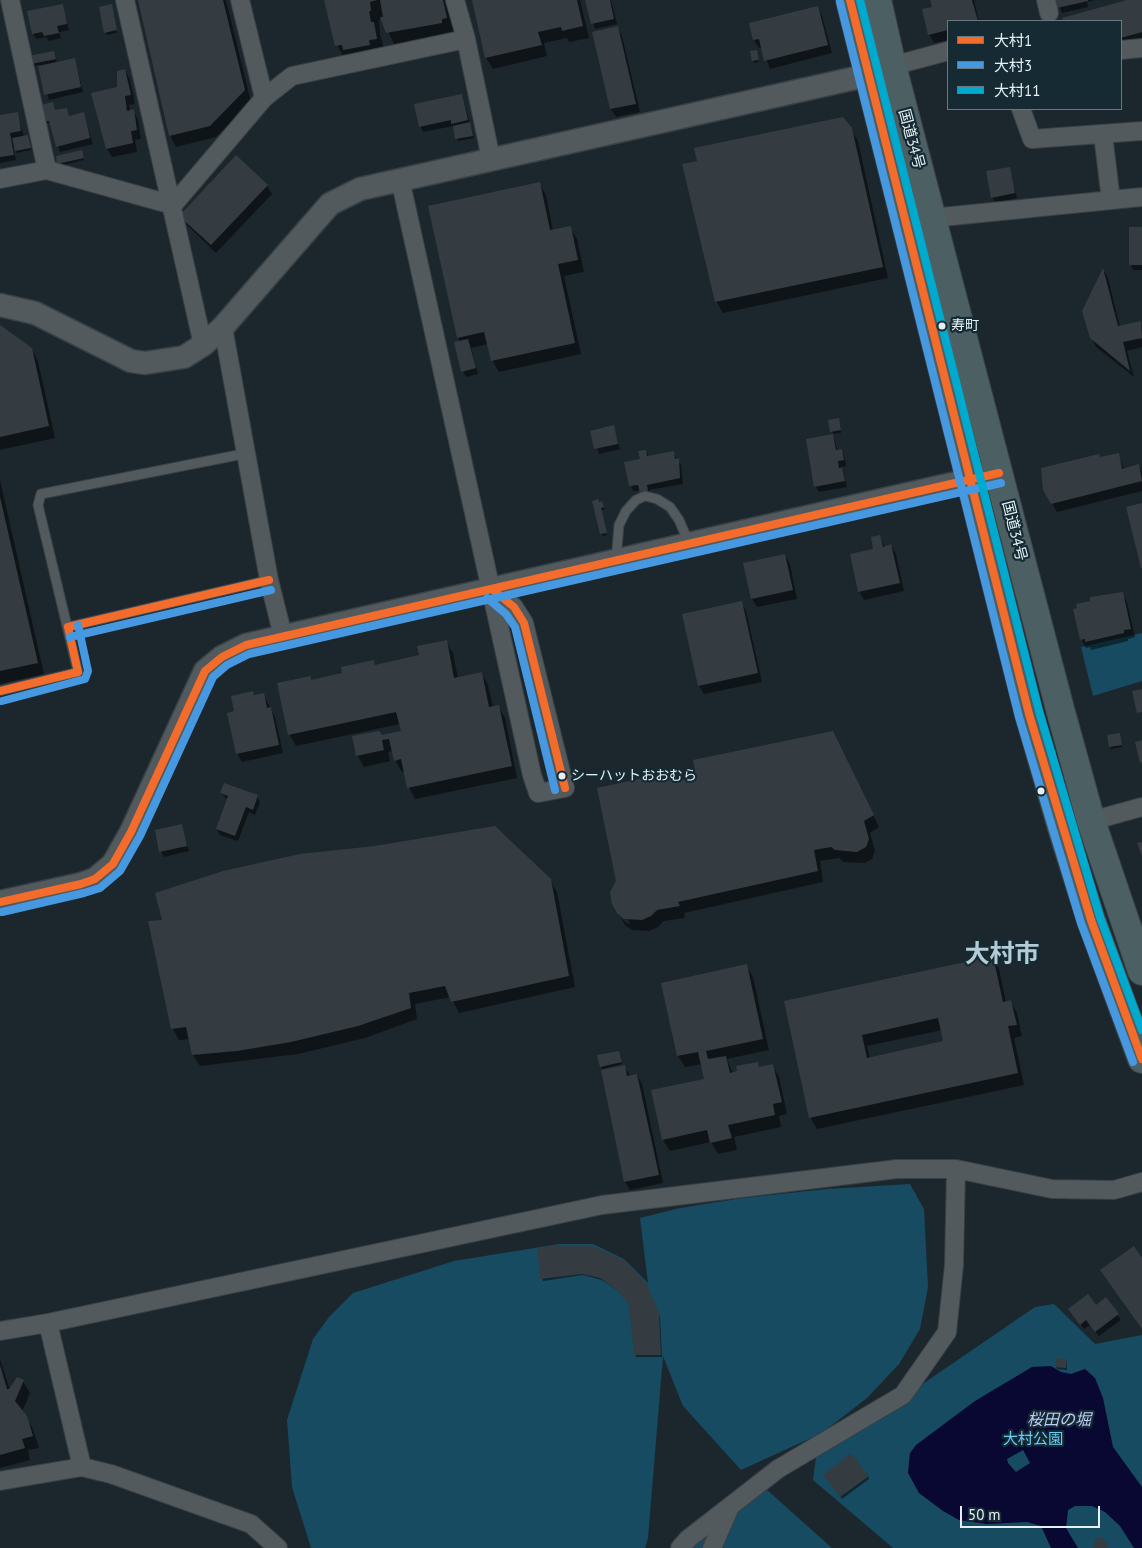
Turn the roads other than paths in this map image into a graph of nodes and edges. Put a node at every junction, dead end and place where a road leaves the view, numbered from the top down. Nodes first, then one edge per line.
1 (10, 0) edge
2 (125, 0) edge
3 (240, 0) edge
4 (455, 0) edge
5 (850, 0) edge
6 (877, 0) edge
7 (466, 39) junction
8 (1142, 48) edge
9 (1122, 50) edge
10 (947, 51) edge
11 (880, 71) junction
12 (264, 98) junction
13 (1021, 110) edge
14 (1142, 131) edge
15 (1104, 135) junction
16 (491, 159) junction
17 (47, 170) junction
18 (0, 179) edge
19 (400, 179) junction
20 (1142, 197) edge
21 (1111, 200) junction
22 (172, 205) junction
23 (932, 218) junction
24 (0, 305) edge
25 (223, 327) junction
26 (203, 345) junction
27 (248, 453) junction
28 (999, 473) junction
29 (972, 480) junction
30 (690, 544) junction
31 (616, 562) junction
32 (269, 580) junction
33 (493, 590) junction
34 (68, 628) junction
35 (283, 636) junction
36 (0, 690) edge
37 (1142, 807) edge
38 (1091, 821) junction
39 (0, 902) edge
40 (1142, 971) edge
41 (1142, 1059) edge
42 (956, 1169) junction
43 (1142, 1182) edge
44 (48, 1323) junction
45 (0, 1331) edge
46 (82, 1467) junction
47 (0, 1481) edge
48 (730, 1507) junction
49 (278, 1548) edge
50 (680, 1548) edge
51 (712, 1548) edge

1 - 17 street
2 - 22 street
3 - 12 street
4 - 7 street
5 - 11 highway, 国道34号
6 - 11 highway, 国道34号
7 - 12 street
7 - 16 street
8 - 9 street
10 - 11 street
11 - 16 street
11 - 23 highway, 国道34号
11 - 29 highway, 国道34号
12 - 22 street
13 - 15 street
14 - 15 street
15 - 21 street
16 - 19 street
17 - 18 street
17 - 22 street
19 - 25 street
19 - 33 street
20 - 21 street
21 - 23 street
22 - 26 street
23 - 28 highway, 国道34号
24 - 26 street
25 - 26 street
25 - 27 street
27 - 32 street
27 - 34 lane
28 - 29 street
28 - 38 highway, 国道34号
29 - 30 street
29 - 41 highway, 国道34号
30 - 31 street
30 - 31 lane
31 - 33 street
32 - 34 lane
32 - 35 street
33 - 33 street
33 - 35 street
34 - 36 lane
35 - 39 street
37 - 38 street
38 - 40 highway, 国道34号
42 - 43 street
42 - 44 street
42 - 48 street
44 - 45 street
44 - 46 street
46 - 47 street
46 - 49 street
48 - 50 street
48 - 51 street

